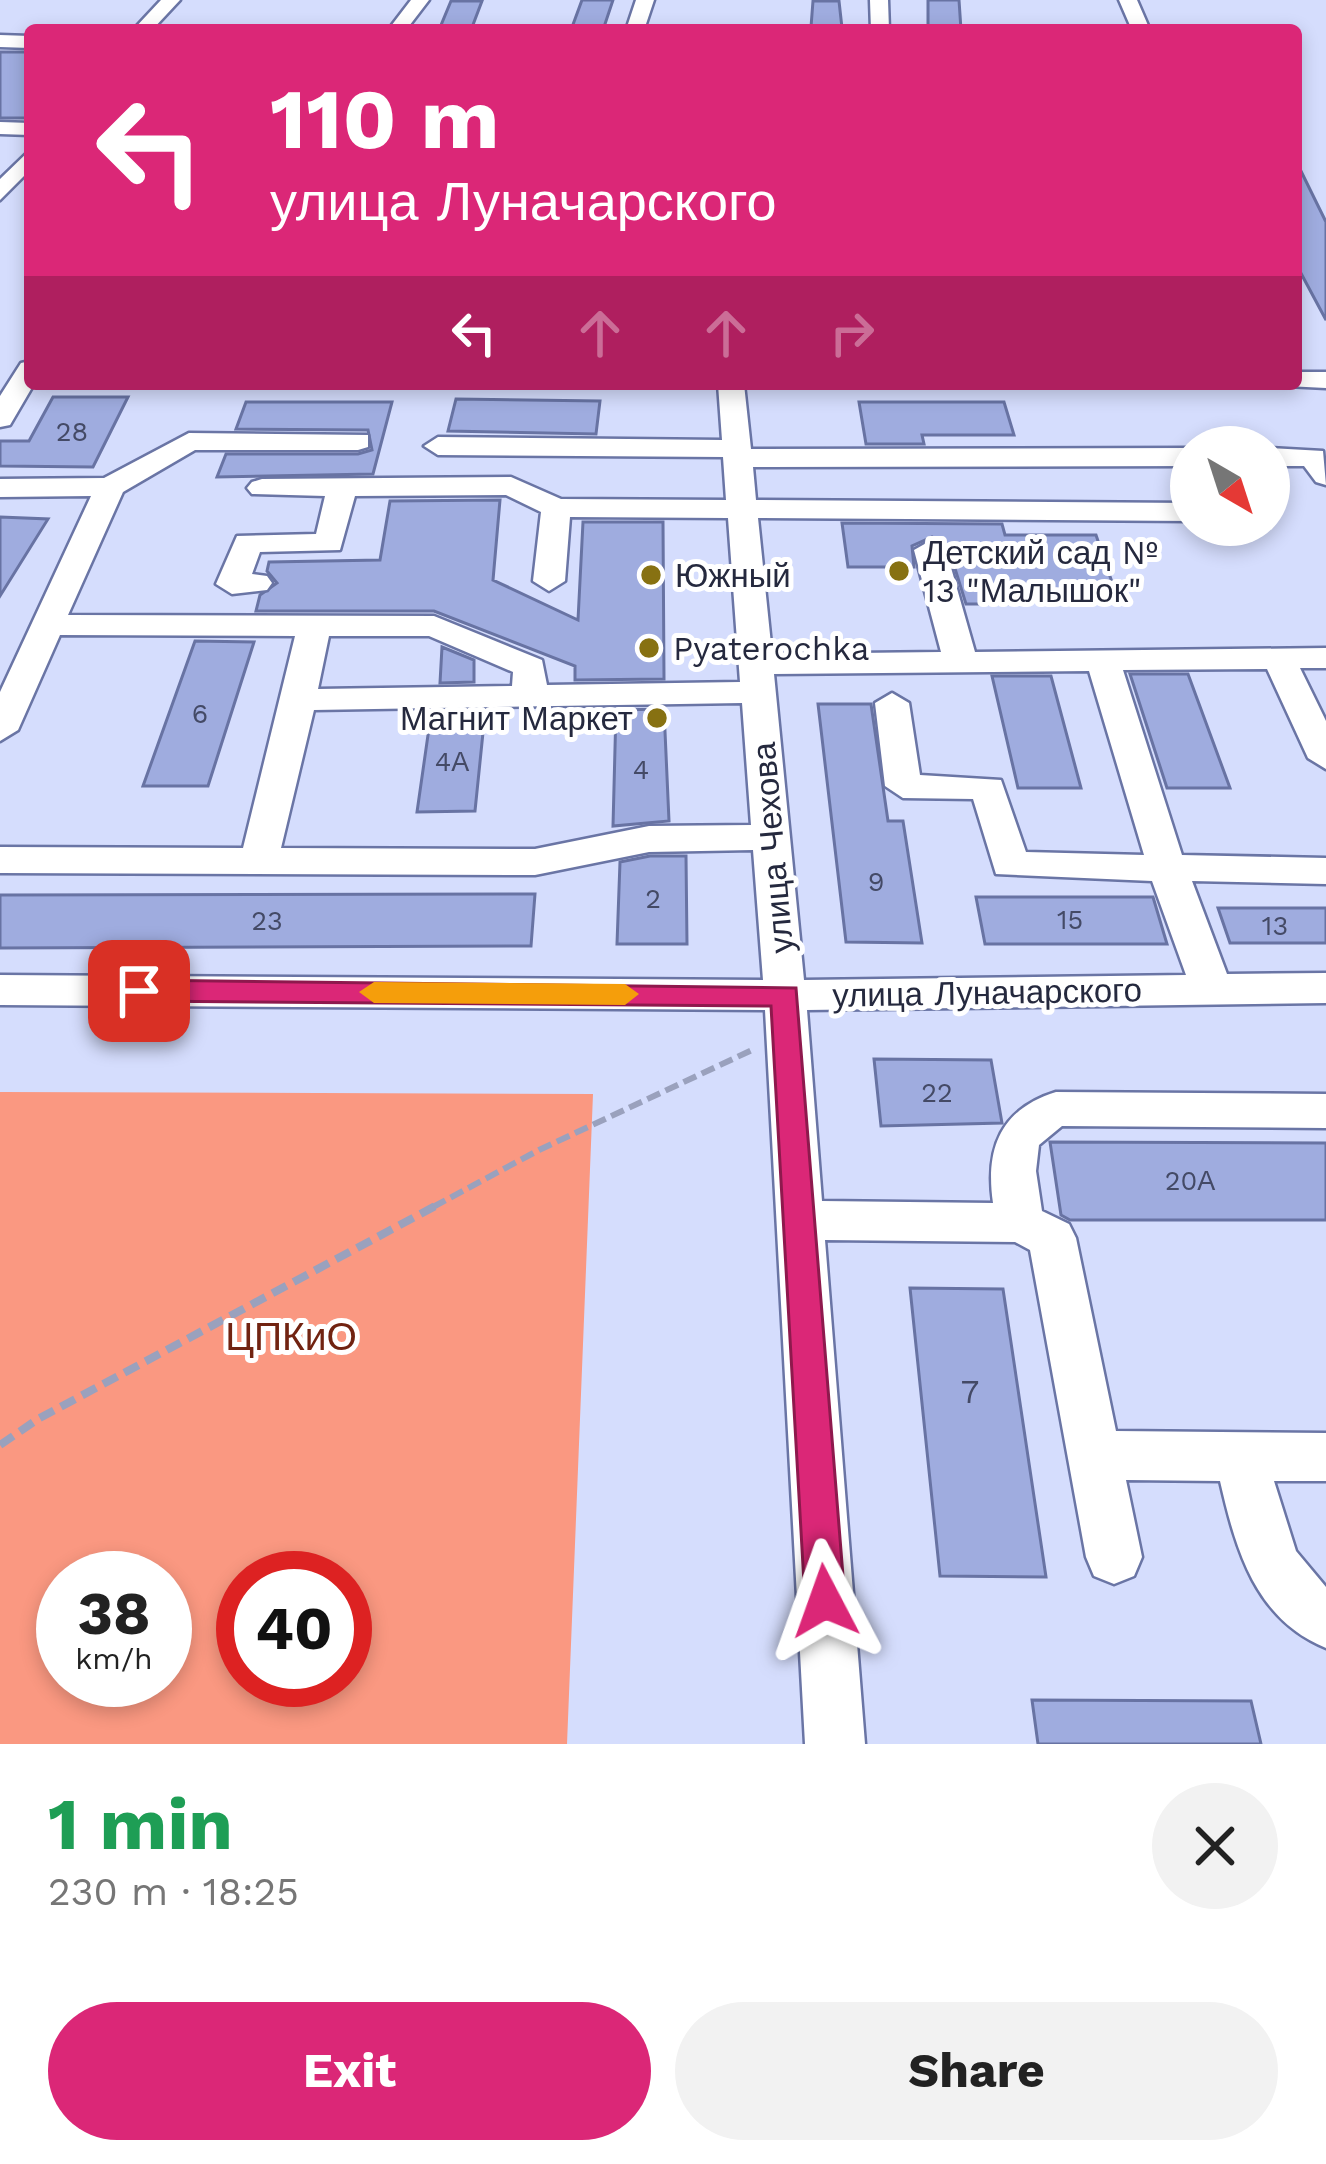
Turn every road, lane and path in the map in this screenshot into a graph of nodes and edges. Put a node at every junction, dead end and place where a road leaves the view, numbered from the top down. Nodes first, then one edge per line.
1 (171, 0) edge
2 (421, 0) edge
3 (148, 24) edge
4 (403, 24) edge
5 (24, 163) edge
6 (0, 193) edge
7 (20, 380) edge
8 (732, 390) edge
9 (0, 419) edge
10 (358, 441) dead end
11 (438, 446) dead end
12 (737, 454) junction
13 (1290, 457) edge
14 (1170, 458) edge
15 (1326, 476) edge
16 (0, 488) edge
17 (110, 488) junction
18 (262, 488) dead end
19 (342, 488) junction
20 (556, 508) junction
21 (742, 508) junction
22 (919, 509) junction
23 (1170, 512) edge
24 (549, 581) dead end
25 (256, 583) dead end
26 (47, 625) junction
27 (314, 626) junction
28 (1326, 658) edge
29 (1279, 659) junction
30 (1102, 661) junction
31 (961, 662) junction
32 (757, 678) junction
33 (529, 696) junction
34 (299, 700) junction
35 (892, 703) dead end
36 (0, 730) edge
37 (1326, 758) edge
38 (771, 837) junction
39 (0, 860) edge
40 (260, 861) junction
41 (1167, 868) junction
42 (1326, 871) edge
43 (1326, 988) edge
44 (0, 989) edge
45 (1212, 989) junction
46 (786, 1015) junction
47 (1326, 1112) edge
48 (800, 1220) junction
49 (1020, 1222) junction
50 (0, 1445) edge
51 (1095, 1455) junction
52 (1241, 1456) junction
53 (1326, 1457) edge
54 (1114, 1557) dead end
55 (1326, 1620) edge
56 (835, 1744) edge

1 - 3 street
2 - 4 street
5 - 6 street
7 - 9 street
8 - 12 street, улица Чехова
10 - 17 street
11 - 12 street
12 - 14 street
12 - 21 street, улица Чехова
13 - 15 street
16 - 17 street
17 - 26 street
18 - 19 street
19 - 20 street
19 - 25 street
20 - 21 street
20 - 24 street
21 - 22 street
21 - 32 street, улица Чехова
22 - 23 street
22 - 31 street
26 - 27 street
26 - 36 street
27 - 33 street
27 - 34 street
28 - 29 street
29 - 30 street
29 - 37 street
30 - 31 street
30 - 41 street
31 - 32 street
32 - 33 street
32 - 38 street, улица Чехова
33 - 34 street
34 - 40 street
35 - 41 street
38 - 40 street
38 - 46 street, улица Чехова
39 - 40 street
41 - 42 street
41 - 45 street
43 - 45 street, улица Луначарского
44 - 46 street, улица Луначарского
45 - 46 street, улица Луначарского
46 - 48 street, улица Чехова
46 - 50 path
47 - 49 street
48 - 49 street
48 - 56 street, улица Чехова
49 - 51 street
51 - 52 street
51 - 54 street
52 - 53 street
52 - 55 street

